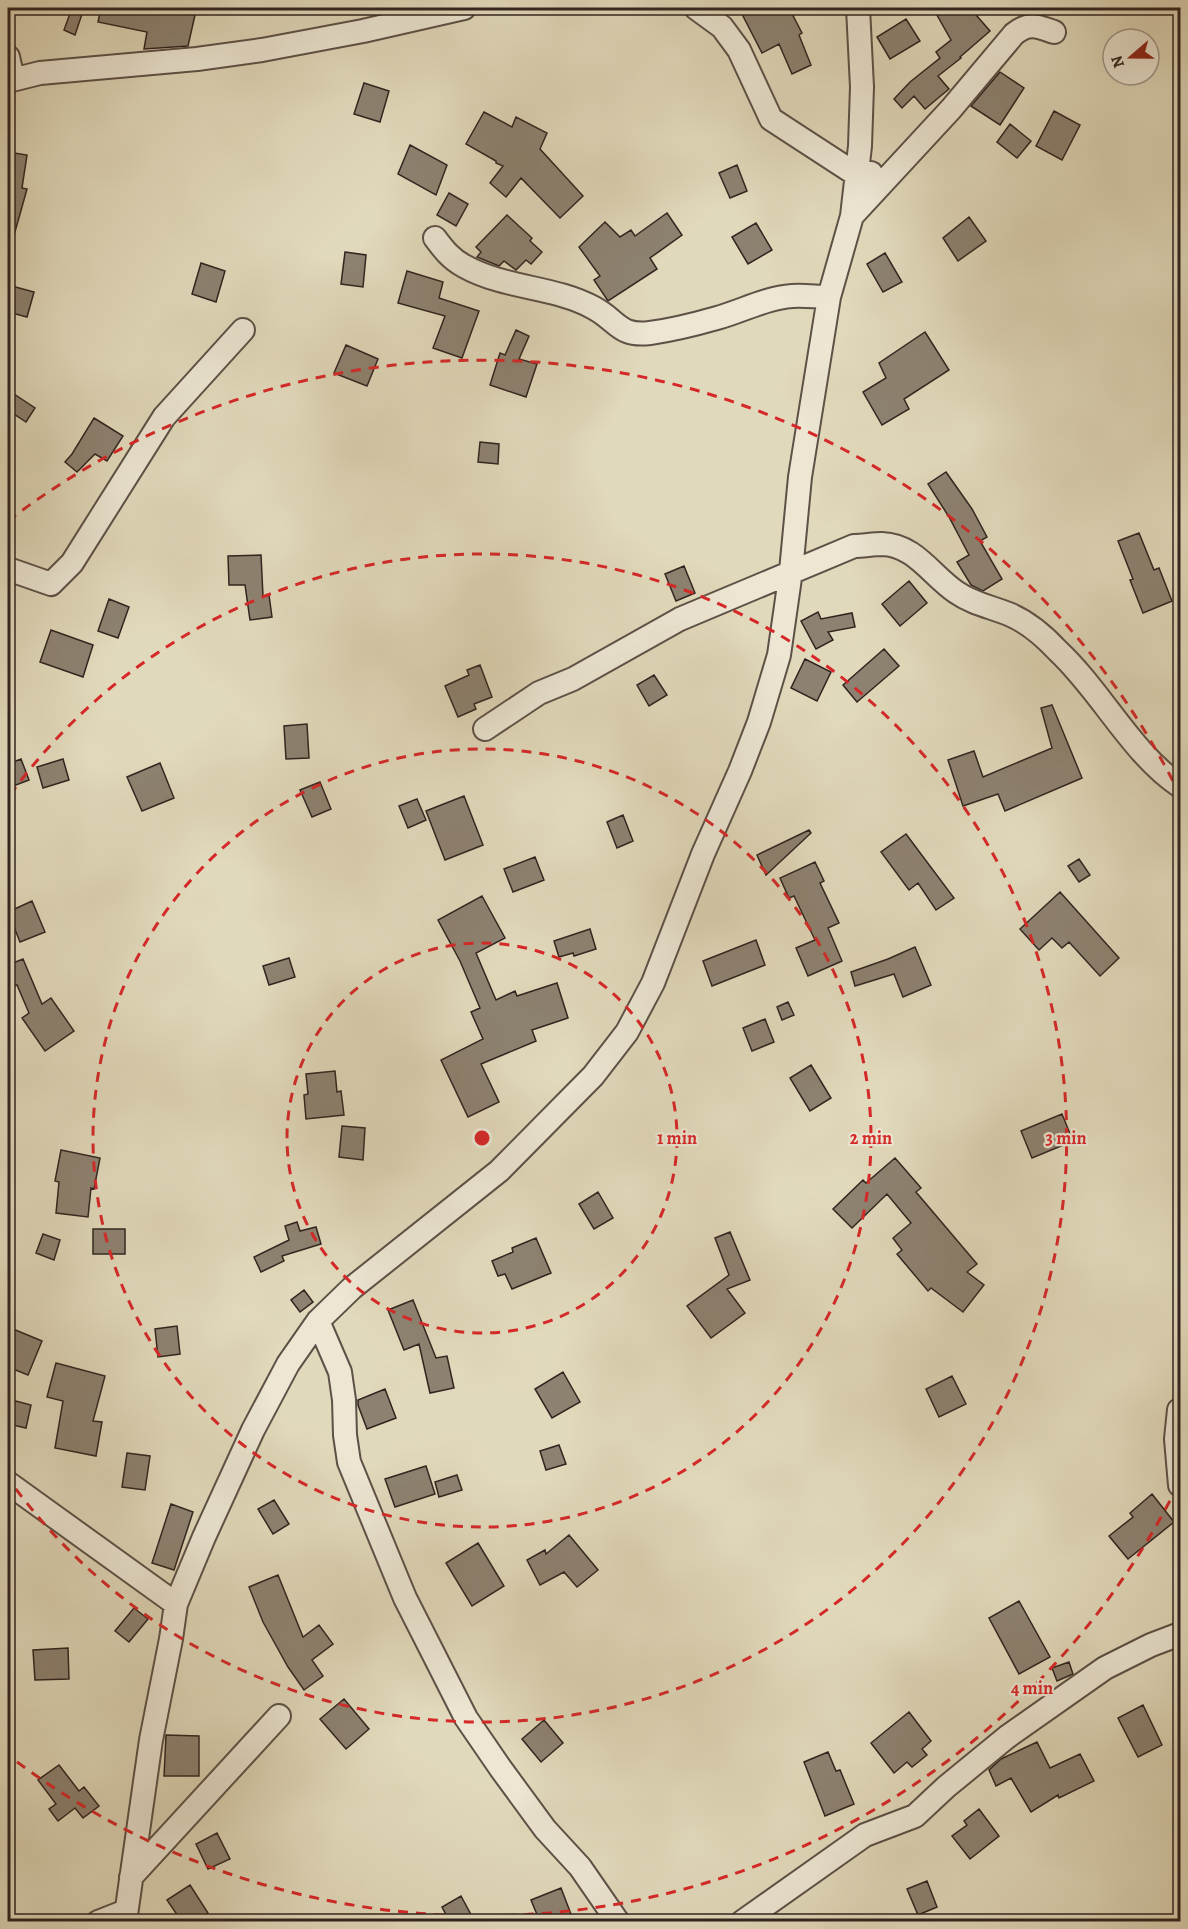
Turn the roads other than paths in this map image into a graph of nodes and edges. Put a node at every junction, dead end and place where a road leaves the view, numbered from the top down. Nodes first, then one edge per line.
1 (464, 8) edge
2 (696, 8) edge
3 (858, 8) edge
4 (1054, 32) dead end
5 (8, 57) edge
6 (10, 80) edge
7 (895, 170) junction
8 (857, 175) junction
9 (852, 216) junction
10 (435, 238) dead end
11 (828, 297) junction
12 (243, 330) dead end
13 (8, 569) edge
14 (791, 571) junction
15 (485, 729) dead end
16 (1180, 786) edge
17 (318, 1321) junction
18 (1179, 1410) dead end
19 (8, 1483) edge
20 (1180, 1485) edge
21 (176, 1604) junction
22 (1180, 1634) edge
23 (279, 1716) dead end
24 (131, 1877) junction
25 (126, 1916) edge
26 (98, 1922) edge
27 (618, 1922) edge
28 (742, 1922) edge

1 - 6 street
2 - 8 street
3 - 8 street
4 - 7 street
5 - 6 street
7 - 8 street
7 - 9 street
8 - 9 street
9 - 11 street
10 - 11 street
11 - 14 street
12 - 13 street
14 - 15 street
14 - 16 street
14 - 17 street
17 - 21 street
17 - 27 street
18 - 20 street
19 - 21 street
21 - 24 street
22 - 28 street
23 - 24 street
24 - 25 street
25 - 26 street

